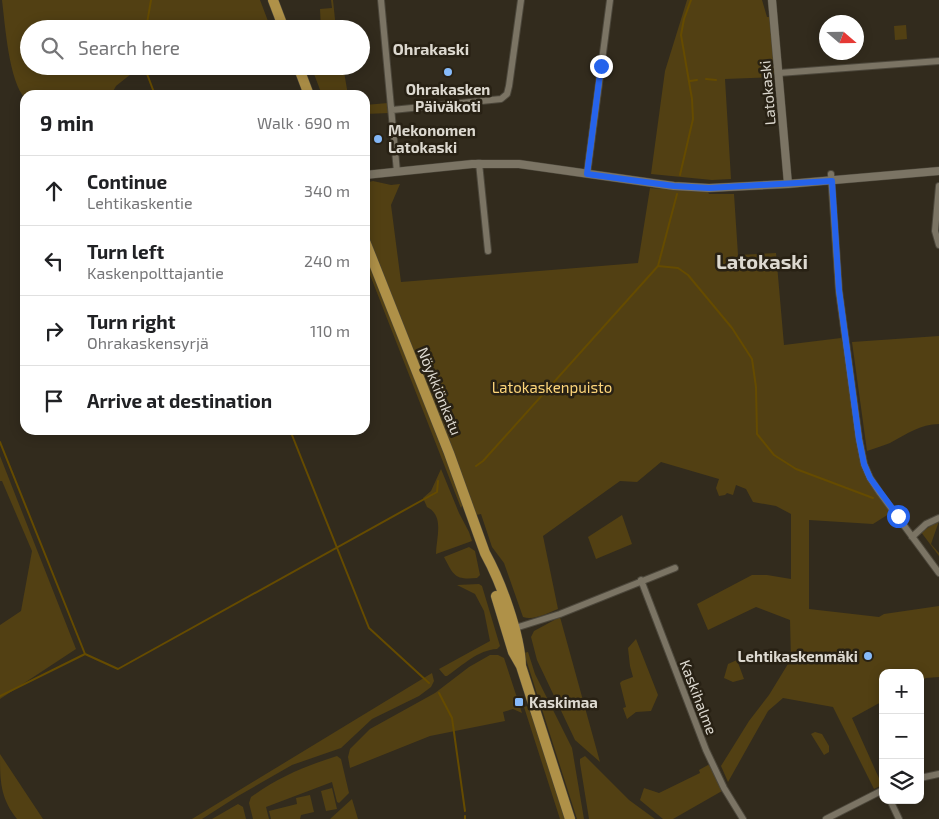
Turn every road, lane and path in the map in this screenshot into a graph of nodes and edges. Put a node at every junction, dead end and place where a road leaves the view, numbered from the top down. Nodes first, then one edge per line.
1 (273, 0) edge
2 (381, 0) edge
3 (521, 0) edge
4 (610, 0) edge
5 (772, 0) edge
6 (281, 20) edge
7 (939, 61) edge
8 (779, 73) junction
9 (301, 75) edge
10 (307, 90) edge
11 (392, 110) junction
12 (479, 163) junction
13 (939, 171) edge
14 (396, 172) junction
15 (587, 174) junction
16 (370, 175) edge
17 (939, 176) edge
18 (832, 177) junction
19 (788, 184) junction
20 (939, 186) edge
21 (939, 245) edge
22 (488, 251) dead end
23 (370, 254) edge
24 (939, 518) edge
25 (912, 537) junction
26 (675, 568) dead end
27 (939, 573) edge
28 (641, 580) junction
29 (510, 630) junction
30 (939, 774) edge
31 (924, 777) edge
32 (879, 792) edge
33 (892, 804) edge
34 (570, 819) edge
35 (743, 819) edge
36 (826, 819) edge
37 (898, 819) edge

1 - 6 main road
2 - 11 street
3 - 11 street
4 - 15 street
5 - 8 street, Latokaski
7 - 8 street
8 - 19 street, Latokaski
9 - 10 main road
11 - 14 street
12 - 14 street
12 - 15 street
12 - 22 street
13 - 17 street
13 - 18 street
14 - 16 street
15 - 19 street
18 - 19 street
18 - 25 street
20 - 21 street
23 - 29 main road, Nöykkiönkatu
24 - 25 street
25 - 27 street
26 - 28 street
28 - 29 street
28 - 35 street, Kaskihalme
29 - 34 main road, Nöykkiönkatu
30 - 31 street
32 - 36 street
33 - 37 street

